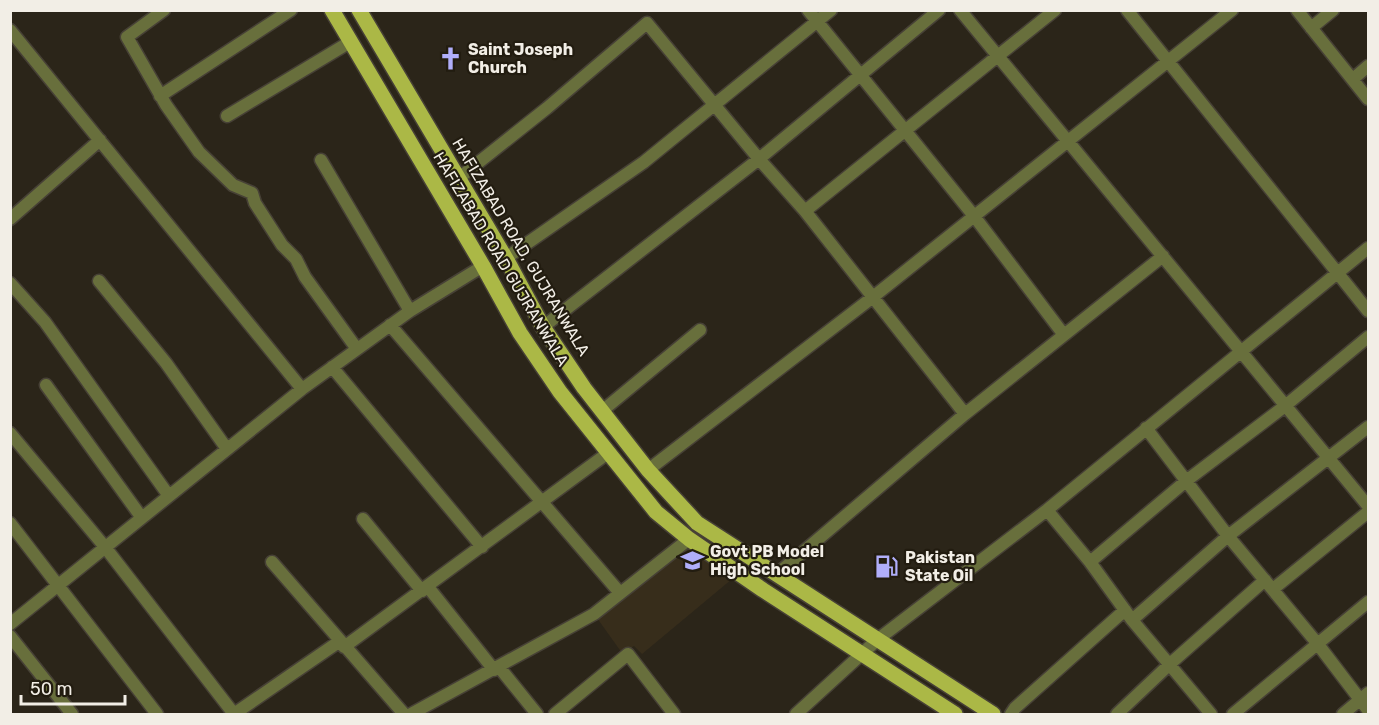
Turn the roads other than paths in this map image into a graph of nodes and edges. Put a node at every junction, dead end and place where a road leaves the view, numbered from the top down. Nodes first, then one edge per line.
1 (164, 10) edge
2 (291, 10) edge
3 (332, 10) edge
4 (359, 10) edge
5 (808, 10) edge
6 (831, 10) edge
7 (939, 10) edge
8 (960, 10) edge
9 (1055, 10) edge
10 (1127, 10) edge
11 (1232, 10) edge
12 (1297, 10) edge
13 (1333, 10) edge
14 (149, 15) edge
15 (817, 21) junction
16 (1311, 28) junction
17 (10, 30) edge
18 (350, 42) junction
19 (996, 56) junction
20 (1168, 62) junction
21 (1368, 66) edge
22 (860, 74) junction
23 (1353, 80) junction
24 (160, 96) junction
25 (1368, 99) edge
26 (714, 105) junction
27 (227, 116) dead end
28 (905, 131) junction
29 (100, 140) junction
30 (1068, 141) junction
31 (759, 159) junction
32 (321, 160) dead end
33 (459, 178) junction
34 (805, 211) junction
35 (974, 216) junction
36 (10, 219) edge
37 (1368, 248) edge
38 (1163, 256) junction
39 (506, 258) junction
40 (483, 266) junction
41 (1337, 273) junction
42 (99, 281) dead end
43 (10, 284) edge
44 (873, 297) junction
45 (410, 310) junction
46 (1368, 311) edge
47 (390, 325) junction
48 (543, 327) junction
49 (700, 330) dead end
50 (1064, 335) junction
51 (1368, 337) edge
52 (357, 349) junction
53 (1240, 351) junction
54 (332, 367) junction
55 (46, 385) dead end
56 (302, 389) junction
57 (1285, 406) junction
58 (602, 411) junction
59 (965, 414) junction
60 (1368, 427) edge
61 (1146, 428) junction
62 (13, 442) edge
63 (227, 449) junction
64 (608, 453) junction
65 (1329, 458) junction
66 (648, 470) junction
67 (1186, 481) junction
68 (169, 496) junction
69 (542, 502) junction
70 (1368, 506) edge
71 (1047, 510) junction
72 (1368, 512) edge
73 (142, 518) junction
74 (363, 519) dead end
75 (10, 523) edge
76 (1228, 536) junction
77 (689, 539) junction
78 (105, 547) junction
79 (482, 547) junction
80 (272, 562) dead end
81 (1089, 562) junction
82 (776, 575) junction
83 (1269, 584) junction
84 (59, 585) junction
85 (425, 589) junction
86 (620, 593) junction
87 (1368, 602) edge
88 (1129, 615) junction
89 (10, 624) edge
90 (10, 636) edge
91 (877, 640) junction
92 (1317, 643) junction
93 (342, 644) junction
94 (863, 654) junction
95 (1171, 663) junction
96 (497, 668) junction
97 (1364, 697) edge
98 (1368, 710) edge
99 (72, 714) edge
100 (157, 714) edge
101 (234, 714) edge
102 (404, 714) edge
103 (411, 714) edge
104 (537, 714) edge
105 (555, 714) edge
106 (674, 714) edge
107 (796, 714) edge
108 (955, 714) edge
109 (993, 714) edge
110 (1011, 714) edge
111 (1117, 714) edge
112 (1211, 714) edge
113 (1233, 714) edge
114 (1343, 714) edge

1 - 14 street
2 - 24 street
3 - 18 main road, HAFIZABAD ROAD GUJRANWALA
4 - 33 main road, HAFIZABAD ROAD, GUJRANWALA
5 - 15 street
6 - 15 street
7 - 22 street
8 - 19 street
9 - 19 street
10 - 20 street
11 - 20 street
12 - 16 street
13 - 16 street
14 - 24 street
15 - 22 street
15 - 26 street
16 - 23 street
17 - 29 street
18 - 27 street
18 - 40 main road, HAFIZABAD ROAD GUJRANWALA
19 - 28 street
19 - 30 street
20 - 30 street
20 - 41 street
21 - 23 street
22 - 28 street
22 - 31 street
23 - 25 street
24 - 52 street
26 - 31 street
26 - 33 street
26 - 39 street
28 - 34 street
28 - 35 street
29 - 36 street
29 - 56 street
30 - 35 street
30 - 38 street
31 - 34 street
31 - 48 street
32 - 45 street
33 - 39 main road, HAFIZABAD ROAD, GUJRANWALA
34 - 44 street
35 - 44 street
35 - 50 street
37 - 41 street
38 - 50 street
38 - 53 street
39 - 48 main road, HAFIZABAD ROAD, GUJRANWALA
40 - 45 street
40 - 64 main road, HAFIZABAD ROAD GUJRANWALA
41 - 46 street
41 - 53 street
42 - 63 street
43 - 68 street
44 - 59 street
44 - 66 street
45 - 47 street
47 - 52 street
47 - 69 street
48 - 58 main road, HAFIZABAD ROAD, GUJRANWALA
49 - 58 street
50 - 59 street
51 - 57 street
52 - 54 street
53 - 57 street
53 - 61 street
54 - 56 street
54 - 79 street
55 - 73 street
56 - 63 street
57 - 65 street
57 - 67 street
58 - 66 main road, HAFIZABAD ROAD, GUJRANWALA
59 - 82 street
60 - 65 street
61 - 67 street
61 - 71 street
62 - 78 street
63 - 68 street
64 - 69 street
64 - 77 main road, HAFIZABAD ROAD GUJRANWALA
65 - 70 street
65 - 76 street
66 - 82 main road, HAFIZABAD ROAD, GUJRANWALA
67 - 76 street
67 - 81 street
68 - 73 street
69 - 79 street
69 - 86 street
71 - 81 street
71 - 91 street
72 - 83 street
73 - 78 street
74 - 85 street
75 - 84 street
76 - 83 street
76 - 88 street
77 - 86 street
77 - 94 main road, HAFIZABAD ROAD GUJRANWALA
78 - 84 street
78 - 101 street
79 - 85 street
80 - 93 street
81 - 88 street
82 - 91 main road, HAFIZABAD ROAD, GUJRANWALA
83 - 92 street
83 - 95 street
84 - 89 street
84 - 100 street
85 - 93 street
85 - 96 street
86 - 96 street
87 - 92 street
88 - 95 street
88 - 110 street
90 - 99 street
91 - 94 street
91 - 109 main road, HAFIZABAD ROAD, GUJRANWALA
92 - 97 street
92 - 113 street
93 - 101 street
93 - 102 street
94 - 107 street
94 - 108 main road, HAFIZABAD ROAD GUJRANWALA
95 - 111 street
95 - 112 street
96 - 103 street
96 - 104 street
97 - 98 street
97 - 114 street
105 - 106 street

